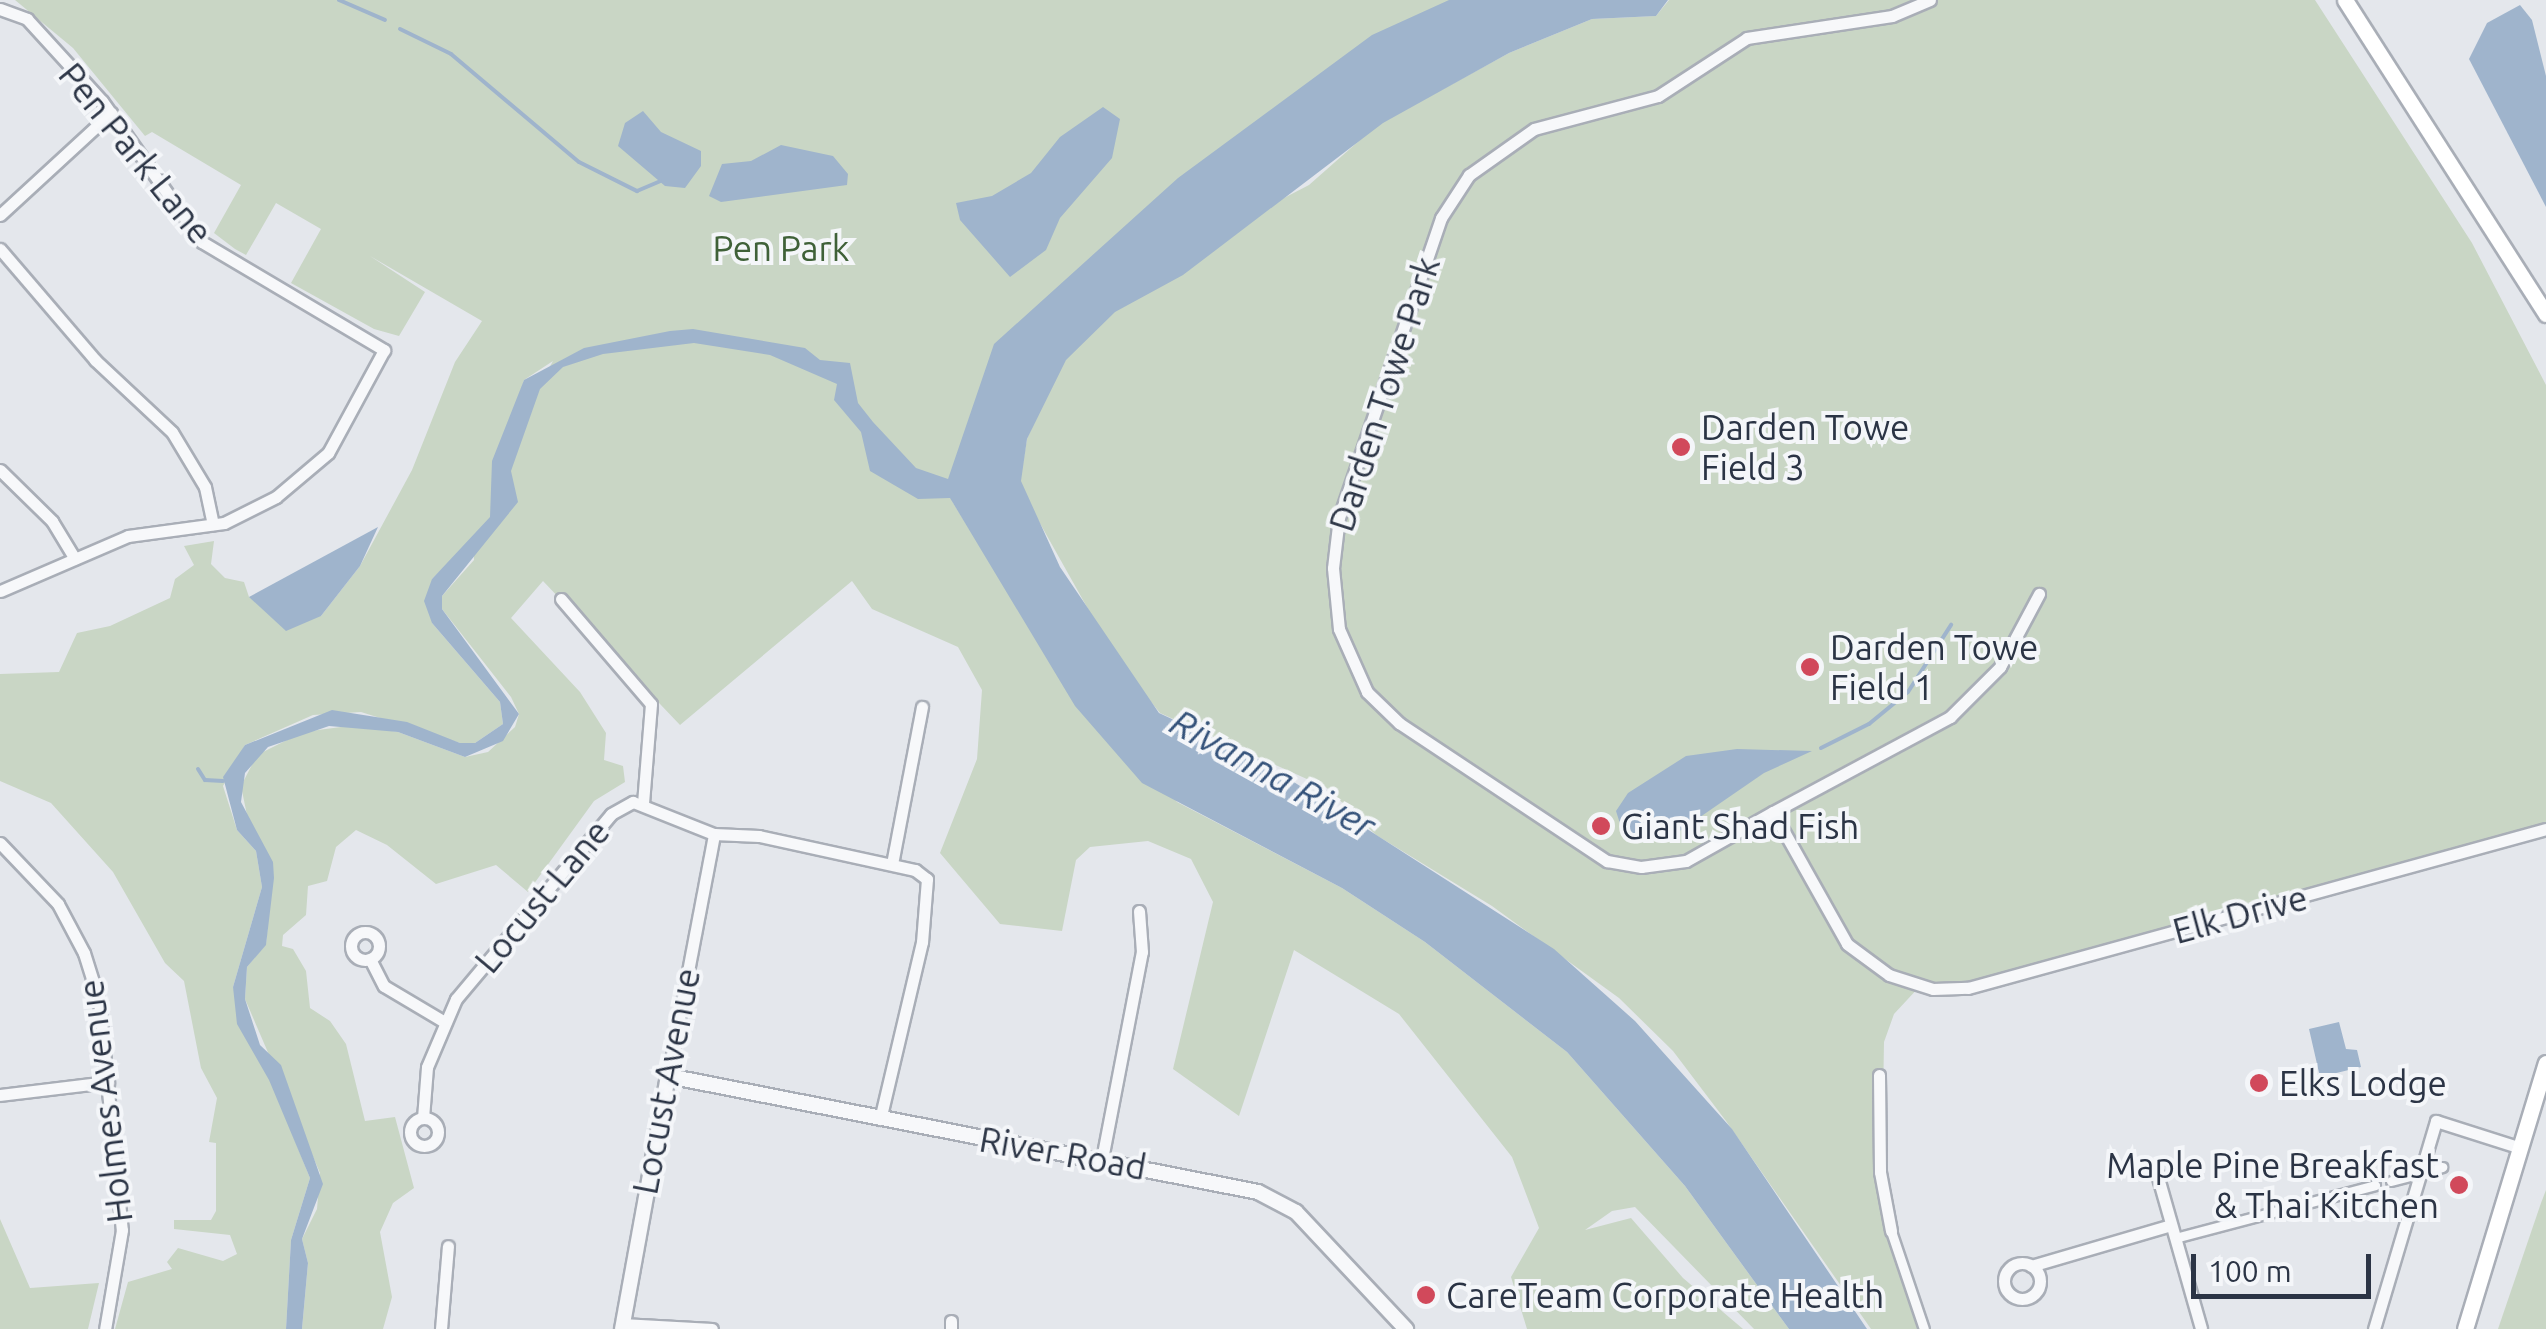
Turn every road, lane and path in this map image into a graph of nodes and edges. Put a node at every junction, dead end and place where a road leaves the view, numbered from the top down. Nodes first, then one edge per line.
1 (1930, 0) edge
2 (2345, 0) edge
3 (0, 9) edge
4 (111, 113) junction
5 (0, 215) edge
6 (0, 249) edge
7 (2546, 314) edge
8 (0, 470) edge
9 (213, 524) junction
10 (75, 559) junction
11 (0, 591) edge
12 (2039, 594) dead end
13 (561, 600) dead end
14 (922, 707) dead end
15 (643, 803) junction
16 (1773, 812) junction
17 (2546, 829) edge
18 (714, 834) junction
19 (0, 843) edge
20 (892, 864) junction
21 (1139, 912) dead end
22 (370, 960) dead end
23 (443, 1021) junction
24 (2546, 1063) edge
25 (1878, 1075) dead end
26 (668, 1076) junction
27 (108, 1082) junction
28 (0, 1095) edge
29 (423, 1118) dead end
30 (880, 1118) junction
31 (2521, 1148) junction
32 (1102, 1159) junction
33 (2156, 1167) dead end
34 (2442, 1167) dead end
35 (2429, 1171) dead end
36 (2413, 1175) dead end
37 (2391, 1181) dead end
38 (2376, 1185) dead end
39 (1891, 1231) joint
40 (2173, 1232) junction
41 (448, 1246) dead end
42 (2030, 1266) dead end
43 (622, 1326) edge
44 (105, 1329) edge
45 (441, 1329) edge
46 (712, 1329) edge
47 (1406, 1329) edge
48 (1924, 1329) edge
49 (2201, 1329) edge
50 (2374, 1329) edge
51 (2465, 1329) edge

1 - 16 street, Darden Towe Park
2 - 7 main road
3 - 4 street, Pen Park Lane
4 - 5 street
4 - 9 street, Pen Park Lane
6 - 9 street
8 - 10 street
9 - 10 street
10 - 11 street
12 - 16 street, Darden Towe Park
13 - 15 street
14 - 20 street
15 - 18 street, Locust Lane
15 - 23 street, Locust Lane
16 - 17 street, Elk Drive
18 - 20 street, Locust Lane
18 - 26 street, Locust Avenue
19 - 27 street, Holmes Avenue
20 - 30 street, Locust Lane
21 - 32 street
22 - 23 street
23 - 29 street, Locust Lane
24 - 31 main road
25 - 39 street
26 - 30 street, River Road
26 - 43 street, Locust Avenue
27 - 28 street
27 - 44 street, Holmes Avenue
30 - 32 street, River Road
31 - 50 street
31 - 51 main road
32 - 47 street, River Road
33 - 40 street
34 - 35 street
36 - 37 street
38 - 40 street
39 - 48 street
40 - 42 street
40 - 49 street
41 - 45 street
43 - 46 street

